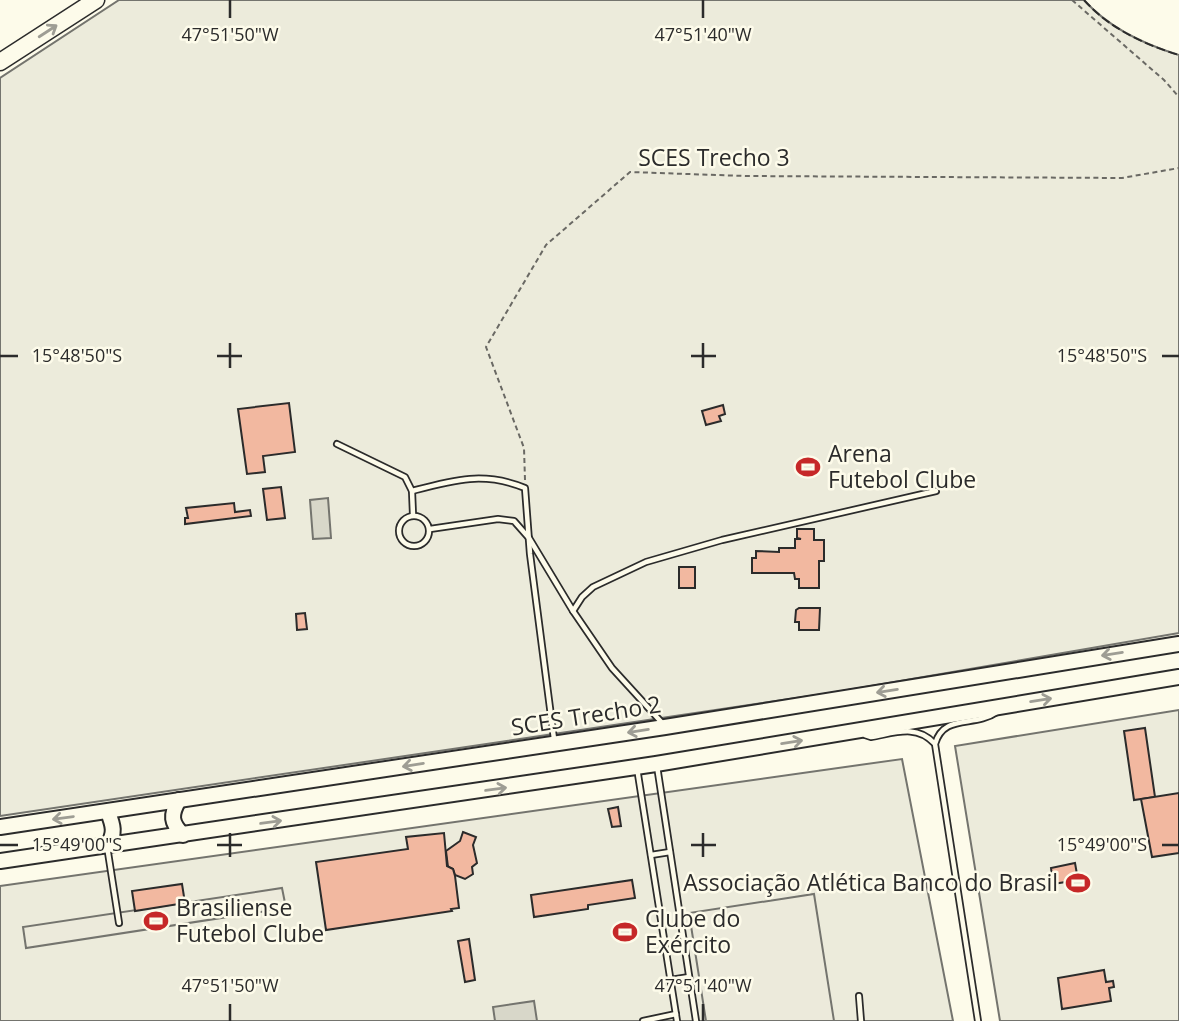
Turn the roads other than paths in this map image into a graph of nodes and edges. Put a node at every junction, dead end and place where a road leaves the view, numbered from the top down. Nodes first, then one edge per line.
1 (96, 0) edge
2 (0, 62) edge
3 (337, 444) dead end
4 (412, 491) junction
5 (936, 491) dead end
6 (413, 515) junction
7 (430, 530) junction
8 (529, 538) junction
9 (573, 611) junction
10 (1179, 644) edge
11 (1179, 677) edge
12 (1006, 706) junction
13 (665, 727) junction
14 (854, 731) junction
15 (555, 744) junction
16 (935, 744) junction
17 (656, 764) junction
18 (637, 767) junction
19 (179, 800) junction
20 (108, 812) junction
21 (0, 827) edge
22 (183, 835) junction
23 (107, 845) junction
24 (670, 852) junction
25 (651, 855) junction
26 (0, 861) edge
27 (119, 923) dead end
28 (690, 977) junction
29 (670, 980) junction
30 (859, 996) dead end
31 (676, 1014) junction
32 (643, 1021) edge
33 (677, 1021) edge
34 (696, 1021) edge
35 (861, 1021) edge
36 (978, 1021) edge

2 -> 1 highway
3 - 4 lane
4 - 6 lane
4 - 8 lane
5 - 9 lane
6 - 7 lane
6 - 7 lane
7 - 8 lane
8 - 9 lane
8 - 15 lane
9 - 13 lane
10 -> 13 main road, SCES Trecho 2
12 -> 11 main road
12 - 14 main road
12 - 16 lane
13 -> 15 main road, SCES Trecho 2
14 - 16 lane
17 -> 14 main road
15 -> 19 main road, SCES Trecho 2
16 - 36 lane
17 - 18 main road
17 - 24 lane
22 -> 18 main road
18 - 25 lane
19 - 20 main road, SCES Trecho 2
19 - 22 main road
20 -> 21 main road, SCES Trecho 2
20 - 23 main road
22 - 23 main road
23 - 26 main road
23 - 27 lane
24 - 25 lane
24 - 28 lane
25 - 29 lane
28 - 29 lane
28 - 34 lane
29 - 31 lane
30 - 35 lane
31 - 32 lane
31 - 33 lane

